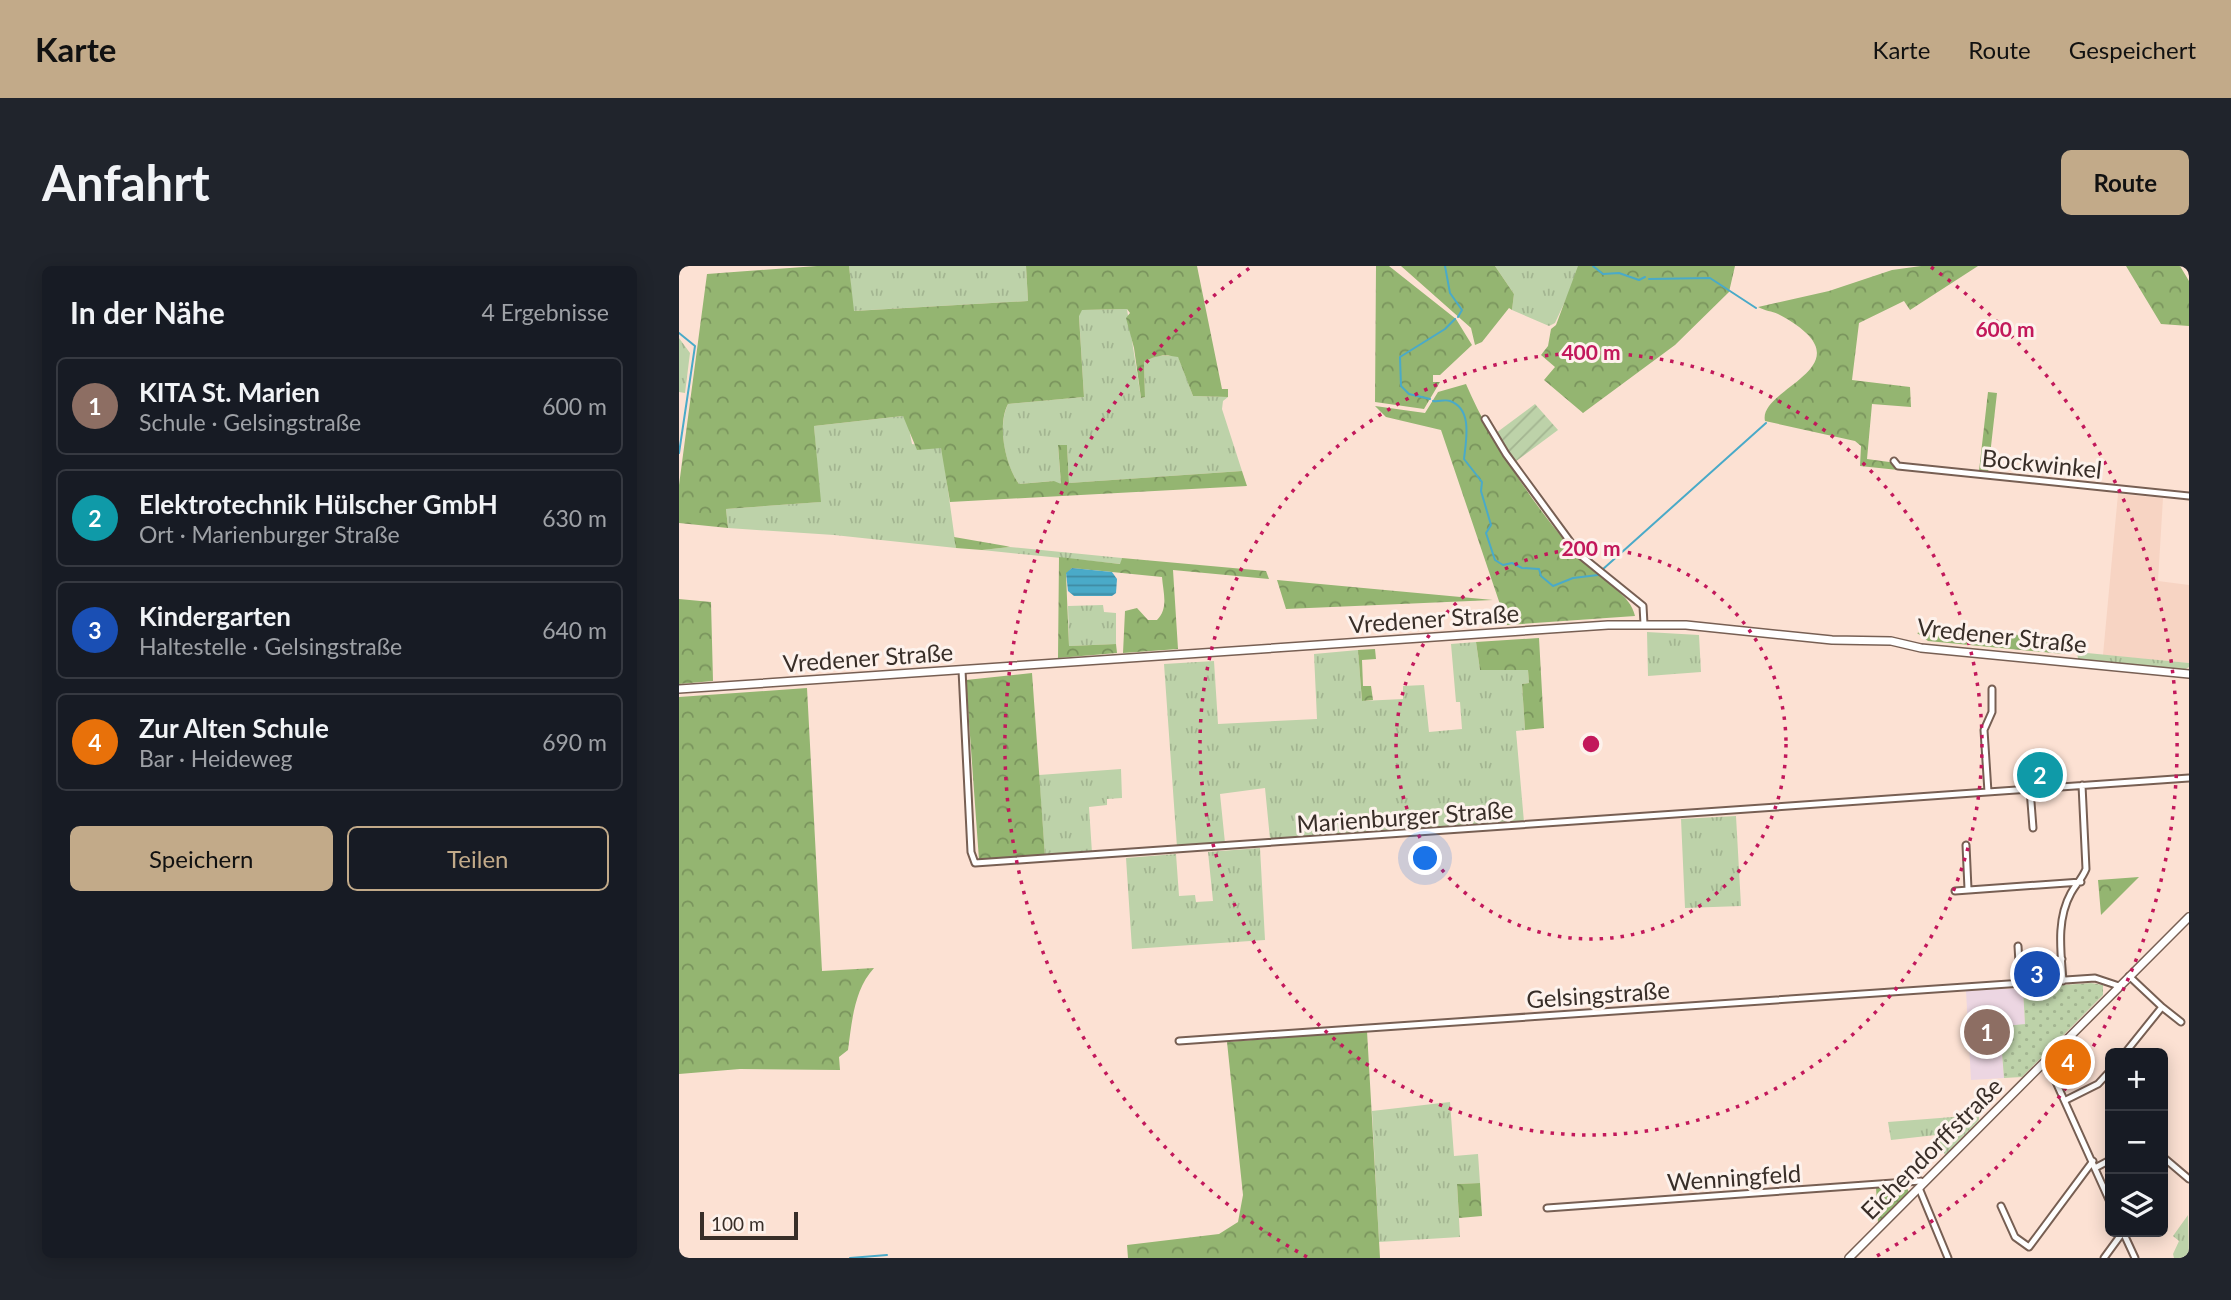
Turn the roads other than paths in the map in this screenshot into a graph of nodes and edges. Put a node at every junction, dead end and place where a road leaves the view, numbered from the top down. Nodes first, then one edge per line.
1 (1485, 419) dead end
2 (1894, 461) dead end
3 (2189, 496) edge
4 (1644, 624) junction
5 (962, 670) junction
6 (2189, 674) edge
7 (679, 689) edge
8 (1992, 689) dead end
9 (2189, 778) edge
10 (2082, 785) junction
11 (2030, 789) junction
12 (1988, 792) junction
13 (2032, 828) dead end
14 (1966, 845) dead end
15 (2081, 882) junction
16 (1968, 889) junction
17 (1955, 891) dead end
18 (2189, 917) edge
19 (2018, 946) dead end
20 (2062, 959) junction
21 (2019, 963) junction
22 (2129, 976) junction
23 (2063, 981) junction
24 (2019, 984) junction
25 (2119, 986) junction
26 (2162, 1007) junction
27 (2181, 1022) dead end
28 (1179, 1041) dead end
29 (2129, 1048) edge
30 (2046, 1060) junction
31 (2105, 1076) edge
32 (2066, 1100) junction
33 (2168, 1161) edge
34 (2105, 1162) edge
35 (2094, 1165) junction
36 (2189, 1178) edge
37 (1922, 1185) junction
38 (2105, 1190) edge
39 (2001, 1206) dead end
40 (1546, 1208) dead end
41 (2119, 1237) edge
42 (2125, 1237) edge
43 (1849, 1258) edge
44 (1948, 1258) edge
45 (2104, 1258) edge
46 (2135, 1258) edge

1 - 4 street
2 - 3 street, Bockwinkel
4 - 5 street, Vredener Straße
4 - 6 street, Vredener Straße
5 - 7 street, Vredener Straße
5 - 12 street, Marienburger Straße
8 - 12 street
9 - 10 street, Marienburger Straße
10 - 11 street, Marienburger Straße
10 - 15 street
11 - 12 street, Marienburger Straße
11 - 13 street
14 - 16 street
15 - 16 street
15 - 20 street
16 - 17 street
18 - 22 street, Eichendorffstraße
19 - 21 street
20 - 21 street
20 - 23 street
21 - 24 street
22 - 25 street, Eichendorffstraße
22 - 26 street
23 - 24 street, Gelsingstraße
23 - 25 street, Gelsingstraße
24 - 28 street, Gelsingstraße
25 - 30 street, Eichendorffstraße
26 - 27 street
26 - 29 street
30 - 32 street
30 - 37 street, Eichendorffstraße
31 - 32 street
32 - 35 street
33 - 36 street
34 - 35 street
35 - 38 street
35 - 39 street
37 - 40 street, Wenningfeld
37 - 43 street, Eichendorffstraße
37 - 44 street
41 - 45 street
42 - 46 street

